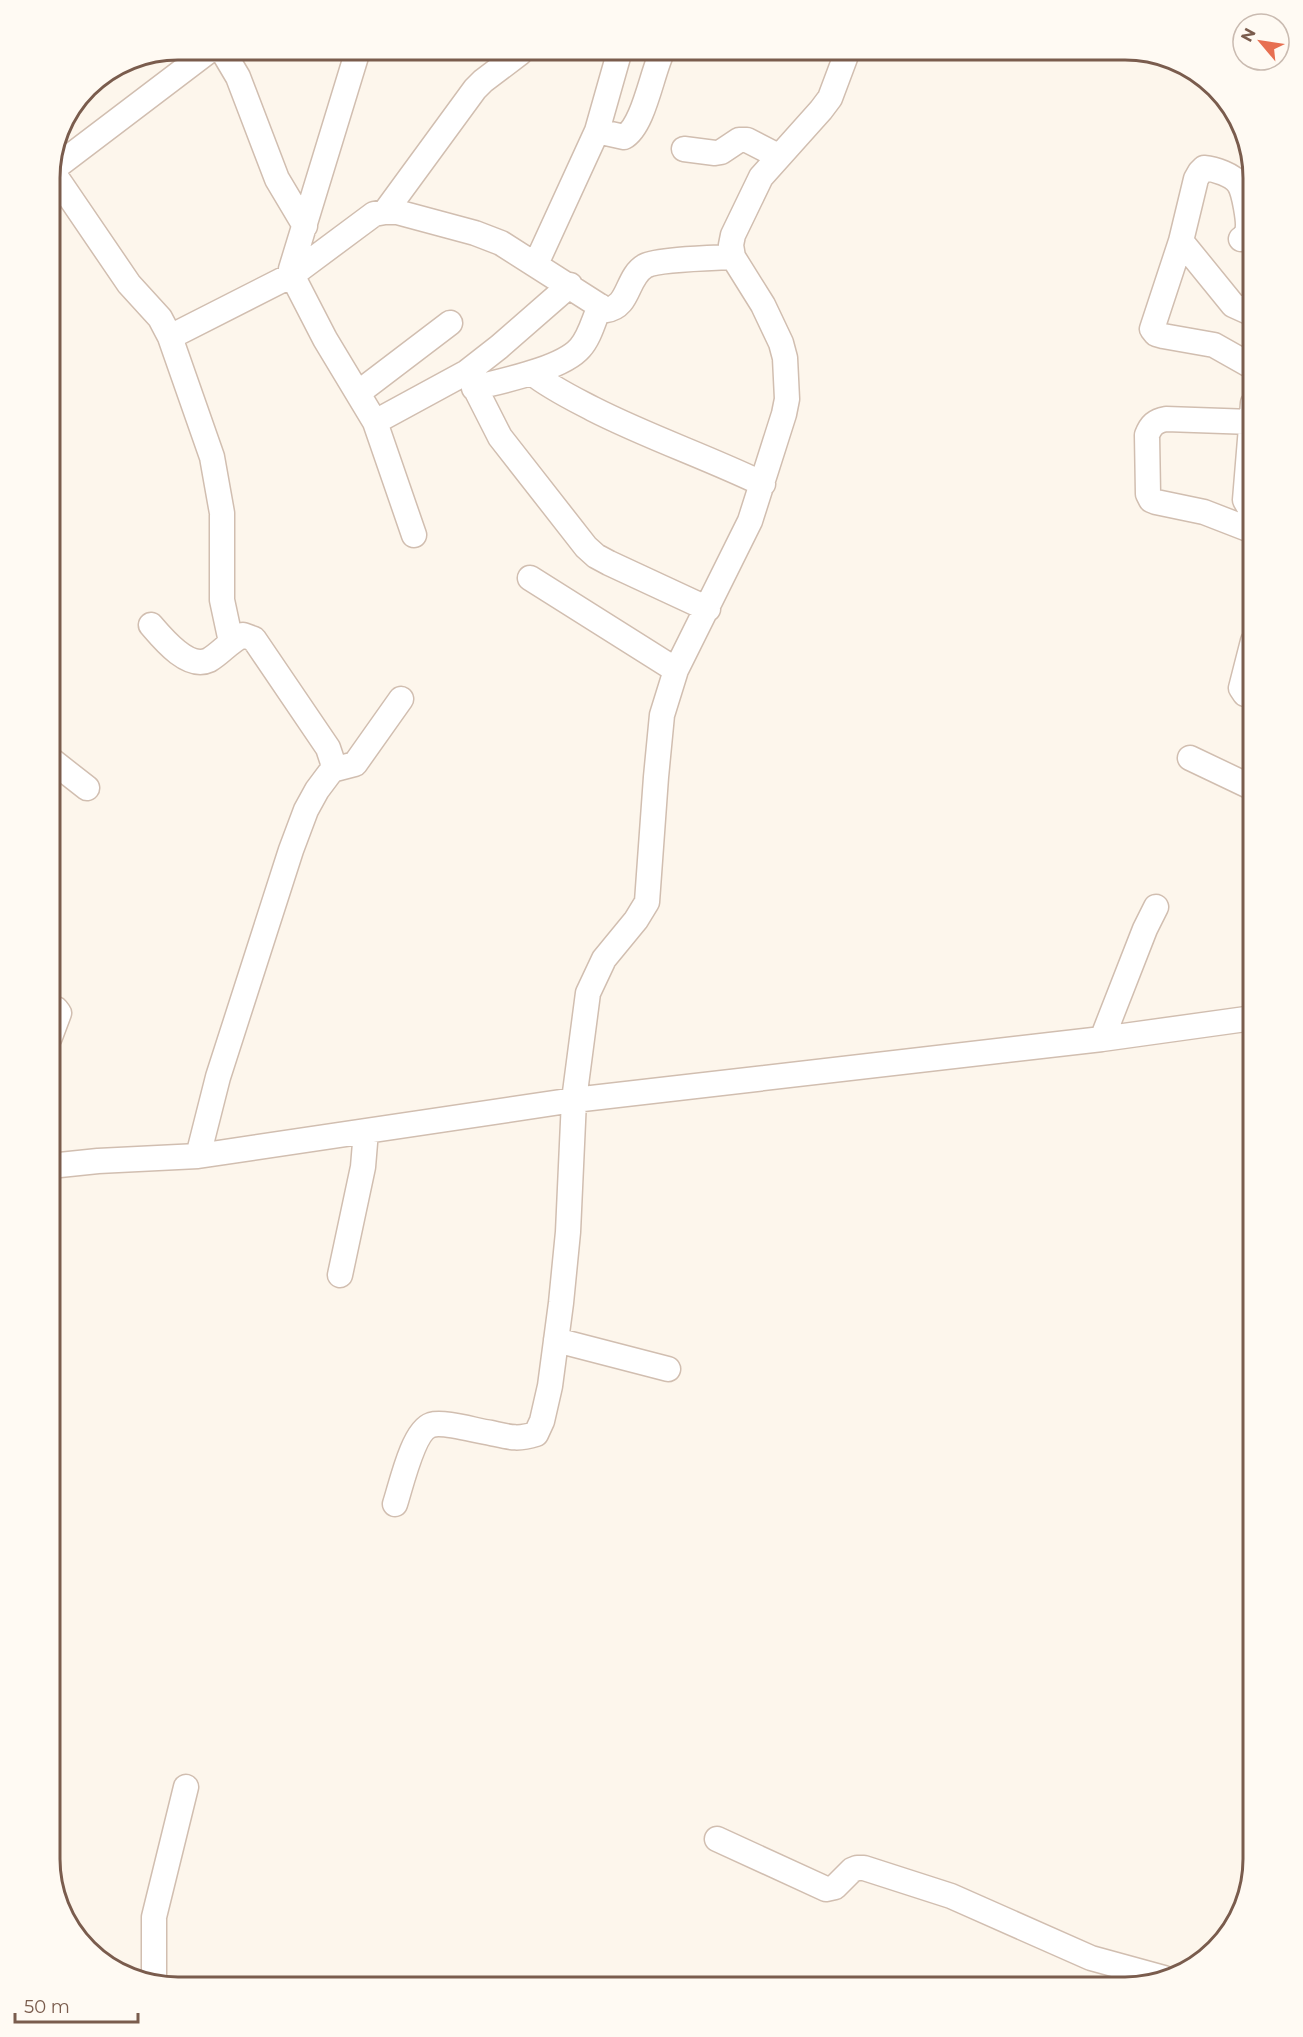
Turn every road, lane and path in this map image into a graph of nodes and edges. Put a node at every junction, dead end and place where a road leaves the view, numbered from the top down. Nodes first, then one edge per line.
1 (197, 60) edge
2 (228, 60) edge
3 (355, 60) edge
4 (511, 60) edge
5 (617, 60) edge
6 (659, 60) edge
7 (845, 60) edge
8 (597, 131) junction
9 (684, 149) dead end
10 (778, 156) junction
11 (61, 161) edge
12 (60, 182) edge
13 (1243, 200) edge
14 (385, 212) junction
15 (305, 226) junction
16 (1181, 241) junction
17 (734, 257) junction
18 (536, 264) junction
19 (292, 275) junction
20 (570, 285) junction
21 (600, 306) junction
22 (1243, 309) edge
23 (450, 323) dead end
24 (170, 337) junction
25 (1243, 361) edge
26 (532, 374) junction
27 (470, 380) junction
28 (358, 393) junction
29 (1243, 414) edge
30 (375, 422) junction
31 (763, 484) junction
32 (1243, 527) edge
33 (414, 535) dead end
34 (530, 578) dead end
35 (708, 609) junction
36 (151, 625) dead end
37 (231, 642) junction
38 (676, 670) junction
39 (401, 699) dead end
40 (1190, 758) dead end
41 (60, 767) edge
42 (332, 770) junction
43 (1243, 783) edge
44 (87, 788) dead end
45 (1156, 907) dead end
46 (1243, 1020) edge
47 (1102, 1040) junction
48 (574, 1100) junction
49 (366, 1131) junction
50 (198, 1156) junction
51 (60, 1165) edge
52 (340, 1275) dead end
53 (556, 1340) junction
54 (668, 1369) dead end
55 (395, 1504) dead end
56 (186, 1787) dead end
57 (717, 1839) dead end
58 (1150, 1974) edge
59 (154, 1975) edge

1 - 11 street
2 - 15 street
3 - 15 street
4 - 14 street
5 - 8 street
6 - 8 street
7 - 10 street
8 - 18 street
9 - 10 street
10 - 17 street
12 - 24 street
13 - 16 street
14 - 18 street
14 - 19 street
15 - 19 street
16 - 22 street
16 - 25 street
17 - 21 street
17 - 31 street
18 - 20 street
19 - 24 street
19 - 28 street
20 - 21 street
20 - 27 street
21 - 26 street
23 - 28 street
24 - 37 street
26 - 27 street
26 - 31 street
27 - 30 street
27 - 35 street
28 - 30 street
29 - 32 street
30 - 33 street
31 - 35 street
34 - 38 street
35 - 38 street
36 - 37 street
37 - 42 street
38 - 48 street
39 - 42 street
40 - 43 street
41 - 44 street
42 - 50 street
45 - 47 street
46 - 47 street
47 - 48 street
48 - 49 street
48 - 53 street
49 - 50 street
49 - 52 street
50 - 51 street
53 - 54 street
53 - 55 street
56 - 59 street
57 - 58 street

